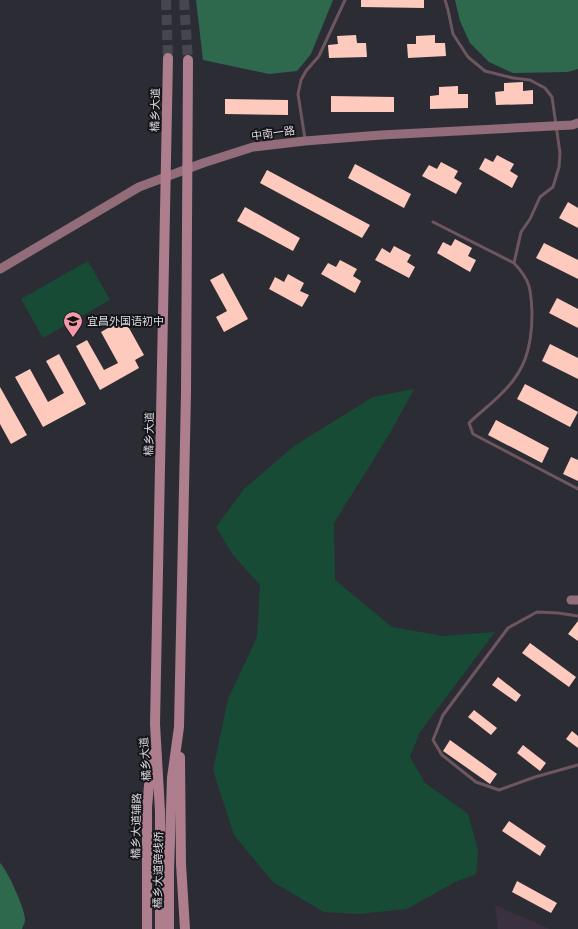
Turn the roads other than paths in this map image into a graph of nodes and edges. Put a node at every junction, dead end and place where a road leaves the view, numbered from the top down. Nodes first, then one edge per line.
1 (345, 0) edge
2 (445, 0) edge
3 (168, 58) tunnel mouth
4 (188, 60) tunnel mouth
5 (578, 123) edge
6 (556, 126) junction
7 (305, 141) junction
8 (433, 222) dead end
9 (514, 263) junction
10 (0, 269) edge
11 (578, 489) edge
12 (578, 616) edge
13 (154, 724) junction
14 (179, 727) junction
15 (578, 764) edge
16 (160, 811) joint
17 (147, 929) edge
18 (160, 929) edge
19 (170, 929) edge
20 (185, 929) edge

1 - 7 lane
2 - 6 lane
3 - 13 main road, 橘乡大道
4 - 14 main road
5 - 6 street, 中南一路
6 - 7 street, 中南一路
6 - 9 lane
7 - 10 street, 中南一路
8 - 9 lane
9 - 11 lane
12 - 15 lane
13 - 16 main road, 橘乡大道
13 - 17 main road, 橘乡大道辅路
14 - 19 main road, 橘乡大道跨线桥
14 - 20 main road
16 - 18 main road, 橘乡大道跨线桥

